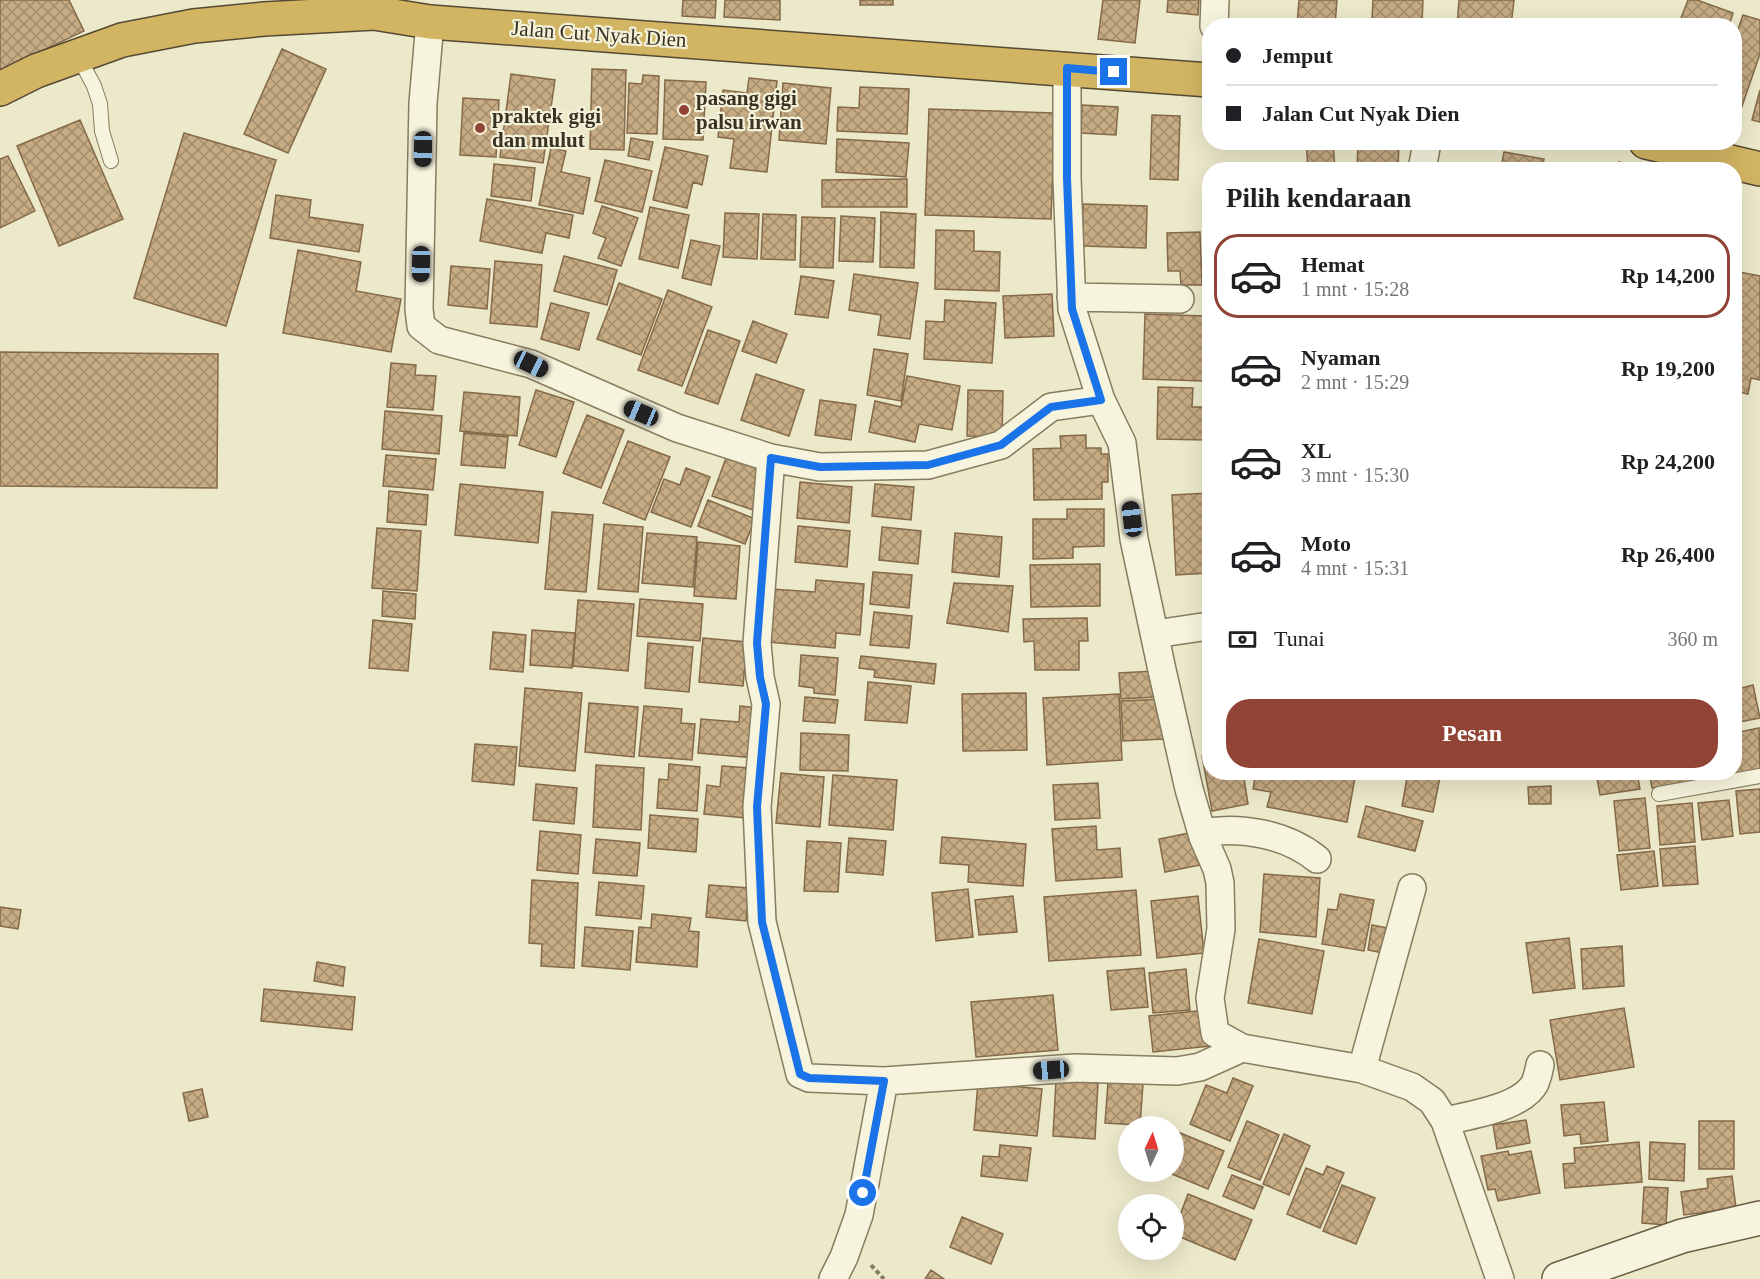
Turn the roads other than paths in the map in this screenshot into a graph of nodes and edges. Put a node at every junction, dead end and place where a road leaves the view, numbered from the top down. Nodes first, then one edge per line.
1 (1215, 0) edge
2 (368, 6) edge
3 (1214, 18) edge
4 (430, 22) junction
5 (78, 56) junction
6 (1067, 68) junction
7 (1202, 79) edge
8 (0, 89) edge
9 (1680, 150) edge
10 (111, 161) dead end
11 (1730, 162) edge
12 (1742, 165) edge
13 (1760, 169) edge
14 (1071, 297) junction
15 (1180, 299) dead end
16 (1101, 400) junction
17 (771, 458) junction
18 (1202, 627) edge
19 (1155, 634) junction
20 (1760, 776) edge
21 (1742, 779) edge
22 (1738, 780) edge
23 (1659, 794) dead end
24 (1202, 833) junction
25 (1317, 859) dead end
26 (1412, 888) dead end
27 (1242, 1048) junction
28 (1540, 1065) dead end
29 (1362, 1069) junction
30 (884, 1081) junction
31 (1445, 1121) junction
32 (1760, 1218) edge
33 (833, 1279) edge
34 (1500, 1279) edge
35 (1559, 1279) edge

1 - 3 street
2 - 4 highway, Jalan Cut Nyak Dien
2 - 5 highway, Jalan Cut Nyak Dien
4 - 6 highway, Jalan Cut Nyak Dien
4 - 17 street
5 - 8 highway, Jalan Cut Nyak Dien
5 - 10 lane
6 - 7 highway, Jalan Cut Nyak Dien
6 - 14 street
9 - 11 highway
12 - 13 highway
14 - 15 street
14 - 16 street
16 - 17 street
16 - 19 street
17 - 30 street
18 - 19 street
19 - 24 street
20 - 21 lane
22 - 23 lane
24 - 25 street
24 - 27 street
26 - 29 street
27 - 29 street
27 - 30 street
28 - 31 street
29 - 31 street
30 - 33 street
31 - 34 street
32 - 35 street

